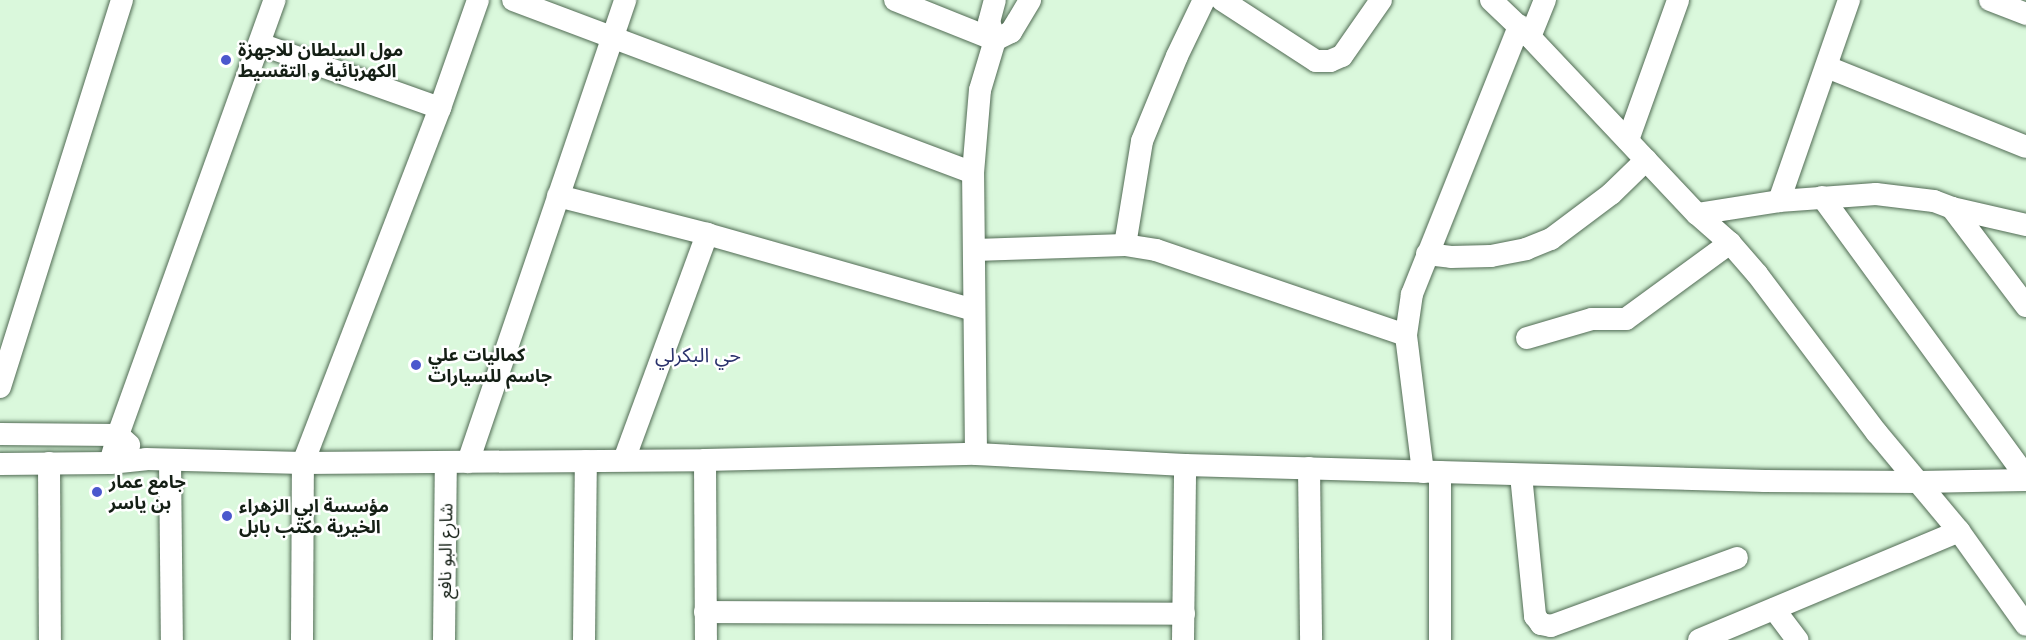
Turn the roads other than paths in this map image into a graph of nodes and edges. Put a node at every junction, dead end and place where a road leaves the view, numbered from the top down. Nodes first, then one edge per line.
1 (122, 0) edge
2 (275, 0) edge
3 (478, 0) edge
4 (513, 0) edge
5 (625, 0) edge
6 (895, 0) edge
7 (995, 0) edge
8 (1030, 0) edge
9 (1204, 0) edge
10 (1222, 0) edge
11 (1381, 0) edge
12 (1491, 0) edge
13 (1545, 0) edge
14 (1678, 0) edge
15 (1849, 0) edge
16 (1990, 0) edge
17 (2026, 14) edge
18 (1525, 32) junction
19 (611, 38) junction
20 (995, 40) junction
21 (260, 44) junction
22 (1827, 67) junction
23 (440, 108) junction
24 (1628, 140) junction
25 (2026, 147) edge
26 (1646, 160) junction
27 (973, 173) junction
28 (558, 196) junction
29 (1822, 197) junction
30 (1779, 201) junction
31 (1952, 208) junction
32 (1697, 214) junction
33 (2026, 225) edge
34 (707, 234) junction
35 (1730, 243) junction
36 (1125, 246) junction
37 (975, 250) junction
38 (1427, 254) junction
39 (2026, 306) edge
40 (973, 310) junction
41 (1406, 335) junction
42 (1527, 338) dead end
43 (0, 387) edge
44 (0, 434) edge
45 (118, 435) junction
46 (976, 454) junction
47 (146, 459) junction
48 (170, 460) junction
49 (586, 460) junction
50 (624, 460) junction
51 (705, 460) junction
52 (303, 462) junction
53 (446, 462) junction
54 (468, 462) junction
55 (49, 463) junction
56 (110, 463) junction
57 (0, 464) edge
58 (1185, 465) junction
59 (1309, 468) junction
60 (1432, 472) junction
61 (1521, 475) junction
62 (2026, 478) edge
63 (1919, 482) junction
64 (1959, 531) junction
65 (1737, 558) dead end
66 (1774, 609) junction
67 (705, 612) junction
68 (1184, 614) junction
69 (2026, 624) edge
70 (50, 640) edge
71 (171, 640) edge
72 (302, 640) edge
73 (444, 640) edge
74 (584, 640) edge
75 (706, 640) edge
76 (1183, 640) edge
77 (1311, 640) edge
78 (1440, 640) edge
79 (1699, 640) edge
80 (1797, 640) edge

1 - 43 street
2 - 21 street
3 - 23 street
4 - 19 street
5 - 19 street
6 - 20 street
7 - 20 street
8 - 20 street
9 - 36 street
10 - 11 street
12 - 18 street
13 - 18 street
14 - 24 street
15 - 22 street
16 - 17 street
18 - 24 street
18 - 38 street
19 - 27 street
19 - 28 street
20 - 27 street
21 - 23 street
21 - 45 street
22 - 25 street
22 - 30 street
23 - 52 street
24 - 26 street
26 - 32 street
26 - 38 street
27 - 37 street
28 - 34 street
28 - 54 street
29 - 30 street
29 - 31 street
29 - 62 street
30 - 32 street
31 - 33 street
31 - 39 street
32 - 35 street
34 - 40 street
34 - 50 street
35 - 42 street
35 - 63 street
36 - 37 street
36 - 41 street
37 - 40 street
38 - 41 street
40 - 46 street
41 - 60 street
44 - 45 street
45 - 47 street
45 - 56 street
46 - 51 street
46 - 58 street
47 - 48 street
47 - 56 street
48 - 52 street
48 - 71 street
49 - 50 street
49 - 54 street
49 - 74 street
50 - 51 street
51 - 67 street
52 - 53 street
52 - 72 street
53 - 54 street
53 - 73 street, شارع البو نافع
55 - 56 street
55 - 57 street
55 - 70 street
58 - 59 street
58 - 68 street
59 - 60 street
59 - 77 street
60 - 61 street
60 - 78 street
61 - 63 street
61 - 65 street
62 - 63 street
63 - 64 street
64 - 66 street
64 - 69 street
66 - 79 street
66 - 80 street
67 - 68 street
67 - 75 street
68 - 76 street

